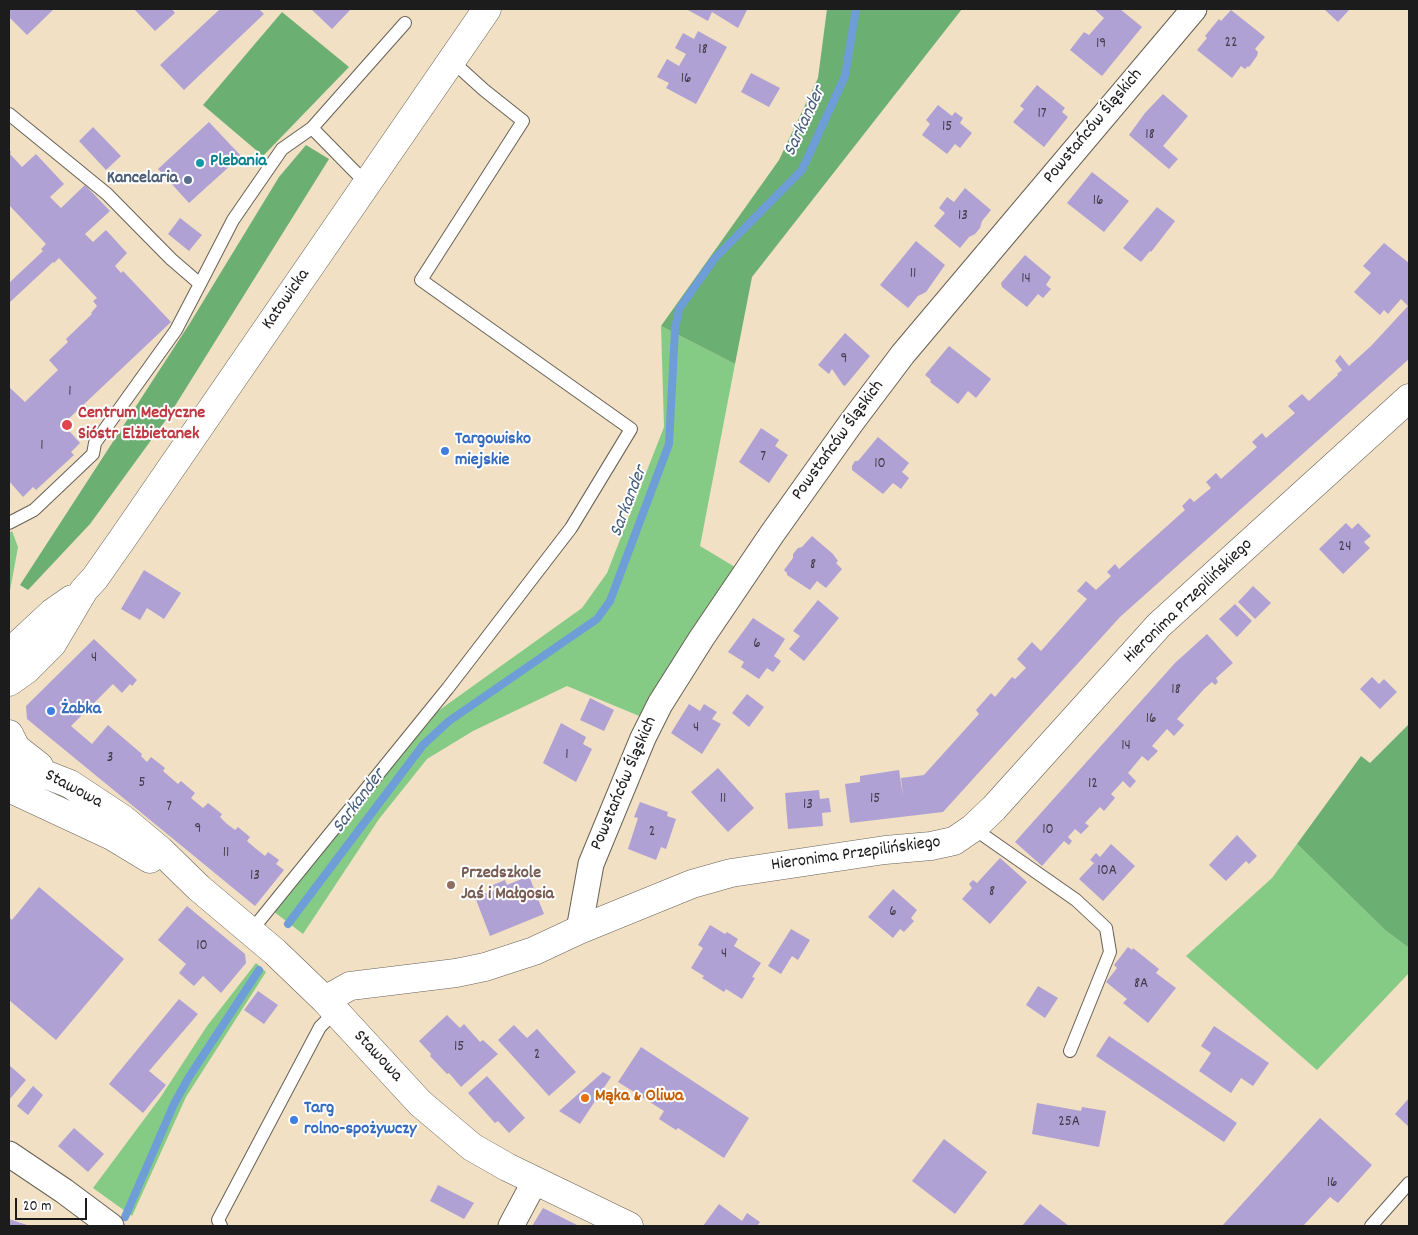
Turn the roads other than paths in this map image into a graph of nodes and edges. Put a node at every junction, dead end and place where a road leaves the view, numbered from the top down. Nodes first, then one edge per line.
1 (487, 9) edge
2 (1194, 9) edge
3 (405, 23) dead end
4 (452, 61) junction
5 (9, 114) edge
6 (312, 128) junction
7 (367, 184) junction
8 (200, 284) junction
9 (1409, 398) edge
10 (9, 523) edge
11 (84, 590) junction
12 (52, 613) junction
13 (9, 639) edge
14 (14, 668) edge
15 (9, 700) edge
16 (9, 734) edge
17 (9, 760) edge
18 (70, 784) junction
19 (9, 788) edge
20 (973, 828) junction
21 (199, 888) junction
22 (579, 930) junction
23 (251, 931) junction
24 (330, 1006) junction
25 (1070, 1051) dead end
26 (9, 1154) edge
27 (535, 1181) junction
28 (1409, 1183) edge
29 (111, 1226) edge
30 (221, 1226) edge
31 (511, 1226) edge
32 (629, 1226) edge
33 (1371, 1226) edge

1 - 4 street, Katowicka
2 - 22 street, Powstańców Śląskich
3 - 6 lane
4 - 7 street, Katowicka
4 - 23 lane
5 - 8 lane
6 - 7 lane
6 - 8 lane
7 - 11 street, Katowicka
8 - 10 lane
9 - 20 street, Hieronima Przepilińskiego
11 - 12 street, Katowicka
11 - 14 street, Katowicka
12 - 13 street
12 - 14 street, Katowicka
14 - 15 street
16 - 18 street
17 - 18 street, Stawowa
18 - 21 street, Stawowa
19 - 21 street, Stawowa
20 - 22 street, Hieronima Przepilińskiego
20 - 25 lane
21 - 23 street, Stawowa
22 - 24 street, Hieronima Przepilińskiego
23 - 24 street, Stawowa
24 - 27 street, Stawowa
24 - 30 lane
26 - 29 street
27 - 31 street
27 - 32 street, Stawowa
28 - 33 lane

